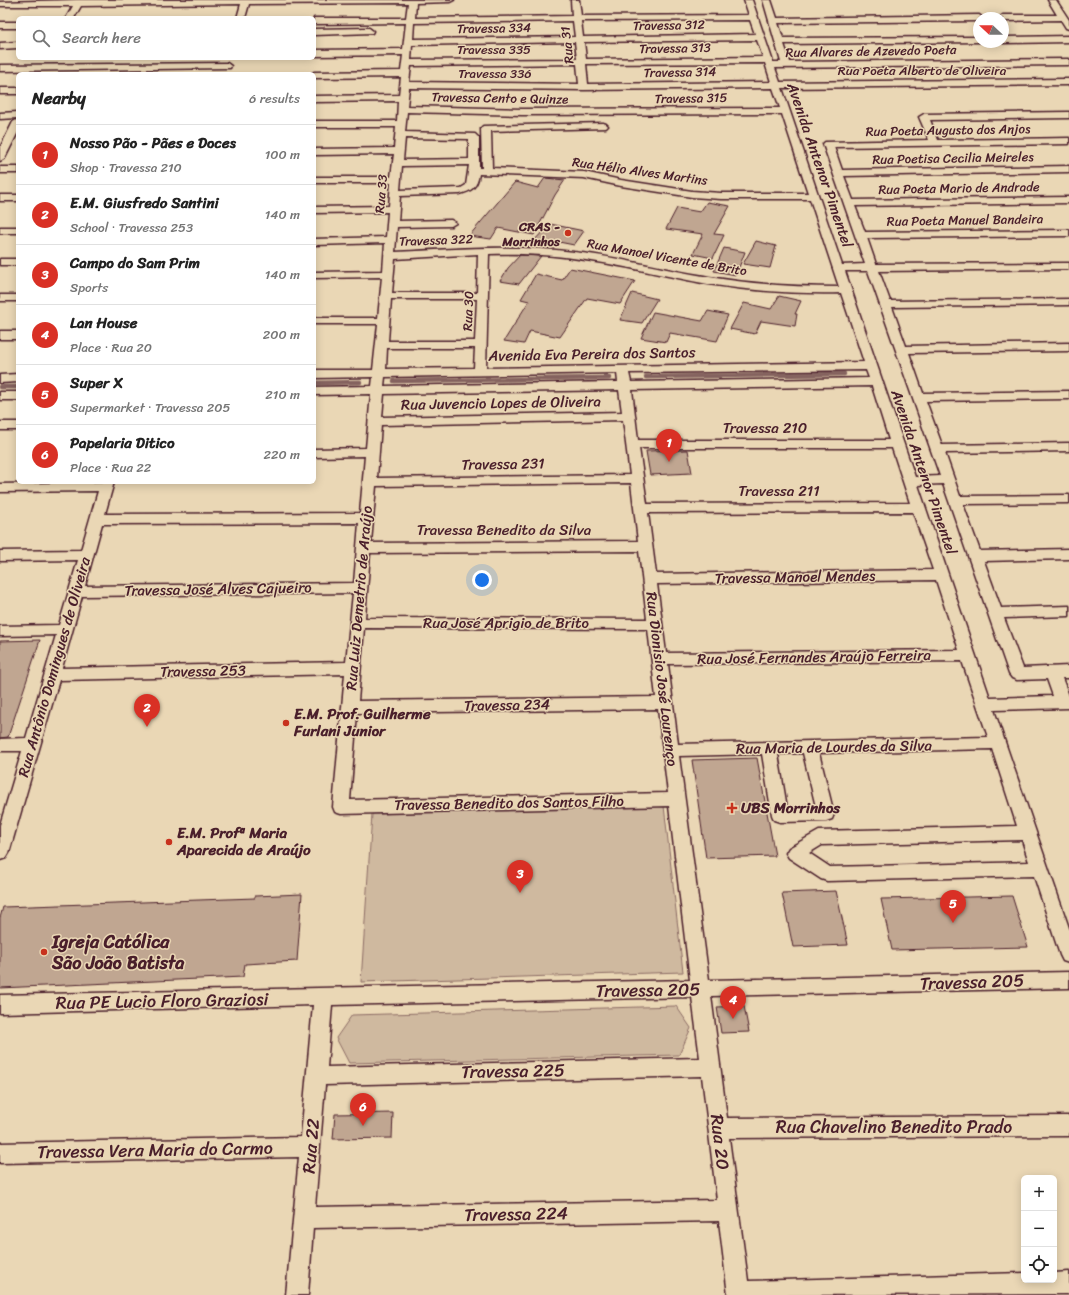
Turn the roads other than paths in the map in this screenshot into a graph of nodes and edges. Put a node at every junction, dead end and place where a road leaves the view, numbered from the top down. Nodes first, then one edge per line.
1 (412, 0) edge
2 (450, 0) edge
3 (575, 0) edge
4 (748, 0) edge
5 (767, 0) edge
6 (1052, 0) edge
7 (246, 1) edge
8 (79, 2) edge
9 (0, 4) edge
10 (71, 16) edge
11 (242, 16) edge
12 (753, 17) junction
13 (1062, 17) junction
14 (577, 18) junction
15 (973, 18) edge
16 (1009, 18) edge
17 (316, 21) edge
18 (773, 21) junction
19 (0, 25) edge
20 (16, 25) edge
21 (1069, 26) edge
22 (407, 27) junction
23 (378, 31) dead end
24 (316, 32) edge
25 (760, 37) junction
26 (579, 39) junction
27 (1069, 39) edge
28 (973, 40) edge
29 (1009, 40) edge
30 (779, 41) junction
31 (16, 45) edge
32 (0, 46) edge
33 (408, 47) junction
34 (316, 53) edge
35 (49, 60) edge
36 (582, 62) junction
37 (769, 62) junction
38 (1069, 62) edge
39 (406, 63) junction
40 (786, 64) junction
41 (227, 66) edge
42 (0, 68) edge
43 (44, 71) edge
44 (406, 74) junction
45 (316, 75) edge
46 (1069, 82) edge
47 (776, 84) junction
48 (405, 85) junction
49 (588, 87) junction
50 (16, 91) edge
51 (0, 92) edge
52 (403, 98) junction
53 (316, 99) edge
54 (403, 109) junction
55 (785, 111) junction
56 (597, 112) junction
57 (1069, 115) edge
58 (0, 116) edge
59 (16, 120) edge
60 (16, 120) edge
61 (0, 124) edge
62 (16, 124) edge
63 (316, 124) edge
64 (401, 124) junction
65 (600, 126) dead end
66 (400, 135) junction
67 (1069, 141) edge
68 (935, 143) junction
69 (16, 144) edge
70 (3, 150) edge
71 (399, 151) junction
72 (316, 152) edge
73 (398, 163) junction
74 (474, 167) junction
75 (1069, 169) edge
76 (0, 170) edge
77 (16, 170) edge
78 (487, 171) junction
79 (838, 173) junction
80 (316, 180) edge
81 (396, 180) junction
82 (395, 193) junction
83 (813, 196) junction
84 (0, 198) edge
85 (16, 198) edge
86 (1069, 200) edge
87 (849, 203) junction
88 (394, 209) junction
89 (316, 210) edge
90 (451, 223) dead end
91 (392, 224) junction
92 (0, 230) edge
93 (16, 230) edge
94 (1069, 233) edge
95 (860, 235) junction
96 (391, 240) junction
97 (316, 242) edge
98 (484, 252) junction
99 (390, 256) junction
100 (0, 262) edge
101 (16, 262) edge
102 (1069, 266) edge
103 (838, 268) junction
104 (872, 268) junction
105 (388, 274) junction
106 (316, 275) edge
107 (845, 290) junction
108 (386, 296) junction
109 (482, 296) junction
110 (0, 298) edge
111 (16, 298) edge
112 (1069, 302) edge
113 (885, 304) junction
114 (316, 321) edge
115 (384, 321) junction
116 (0, 335) edge
117 (16, 335) edge
118 (481, 344) junction
119 (381, 345) junction
120 (1069, 347) edge
121 (901, 350) junction
122 (871, 366) junction
123 (622, 370) junction
124 (480, 372) junction
125 (379, 373) junction
126 (316, 374) edge
127 (0, 378) edge
128 (16, 378) edge
129 (876, 382) junction
130 (625, 386) junction
131 (378, 390) junction
132 (316, 391) edge
133 (1069, 395) edge
134 (0, 396) edge
135 (16, 396) edge
136 (918, 396) junction
137 (629, 416) junction
138 (375, 421) junction
139 (0, 426) edge
140 (16, 426) edge
141 (632, 444) junction
142 (897, 444) junction
143 (1069, 447) edge
144 (937, 449) junction
145 (372, 452) junction
146 (316, 453) edge
147 (636, 479) junction
148 (909, 480) junction
149 (948, 480) junction
150 (369, 482) junction
151 (106, 484) edge
152 (0, 488) edge
153 (1069, 499) edge
154 (955, 500) junction
155 (918, 507) junction
156 (640, 509) junction
157 (366, 518) junction
158 (97, 519) junction
159 (645, 546) junction
160 (364, 548) junction
161 (1069, 554) edge
162 (86, 555) junction
163 (0, 556) edge
164 (975, 556) junction
165 (941, 575) junction
166 (649, 579) junction
167 (360, 588) junction
168 (76, 591) junction
169 (1069, 611) edge
170 (996, 613) junction
171 (357, 623) junction
172 (655, 624) junction
173 (64, 630) junction
174 (0, 631) edge
175 (968, 655) junction
176 (659, 659) junction
177 (353, 668) junction
178 (1053, 672) junction
179 (1069, 672) edge
180 (53, 674) junction
181 (1066, 702) edge
182 (665, 704) junction
183 (985, 704) junction
184 (350, 707) junction
185 (998, 743) junction
186 (31, 744) junction
187 (0, 745) edge
188 (810, 748) junction
189 (769, 749) junction
190 (671, 750) junction
191 (677, 799) junction
192 (341, 807) joint
193 (1027, 833) junction
194 (1, 843) edge
195 (1040, 869) junction
196 (1069, 955) edge
197 (1069, 980) edge
198 (701, 989) junction
199 (323, 998) junction
200 (0, 1004) edge
201 (709, 1067) junction
202 (317, 1076) junction
203 (1069, 1126) edge
204 (718, 1128) junction
205 (310, 1147) junction
206 (0, 1153) edge
207 (728, 1210) junction
208 (304, 1218) junction
209 (1069, 1283) edge
210 (738, 1293) edge
211 (297, 1295) edge

1 - 2 street
1 - 7 street
1 - 22 street, Rua 33
3 - 14 street, Rua 31
4 - 12 street, Avenida Antenor Pimentel
5 - 18 street
6 - 13 street
7 - 8 street
7 - 11 street
8 - 9 street
8 - 10 street
12 - 14 street
12 - 25 street, Avenida Antenor Pimentel
13 - 16 street
13 - 21 street
14 - 22 street
14 - 26 street, Rua 31
15 - 18 street
17 - 22 street
18 - 30 street
19 - 20 street
22 - 33 street, Rua 33
23 - 24 street
25 - 26 street, Travessa 312
25 - 37 street, Avenida Antenor Pimentel
26 - 33 street, Travessa 334
26 - 36 street, Rua 31
27 - 29 street
28 - 30 street
30 - 40 street
31 - 32 street
33 - 34 street, Travessa 334
33 - 39 street, Rua 33
35 - 43 street
36 - 37 street, Travessa 313
36 - 39 street, Travessa 335
36 - 49 street, Rua 31
37 - 40 street, Rua Alvares de Azevedo Poeta
37 - 47 street, Avenida Antenor Pimentel
38 - 40 street, Rua Alvares de Azevedo Poeta
39 - 44 street, Rua 33
41 - 43 street
42 - 43 street
44 - 45 street
44 - 48 street, Rua 33
46 - 47 street, Rua Poeta Alberto de Oliveira
47 - 49 street, Travessa 314
47 - 55 street, Avenida Antenor Pimentel
48 - 49 street, Travessa 336
48 - 52 street, Rua 33
49 - 56 street, Rua 31
50 - 51 street
52 - 53 street
52 - 54 street, Rua 33
54 - 56 street, Travessa Cento e Quinze
54 - 64 street, Rua 33
55 - 56 street, Travessa 315
55 - 83 street, Avenida Antenor Pimentel
57 - 68 street
58 - 59 street
60 - 61 street
62 - 70 street
63 - 64 street
64 - 66 street, Rua 33
65 - 78 street
66 - 71 street, Rua 33
66 - 74 street
67 - 68 street, Rua Poeta Augusto dos Anjos
68 - 79 street, Rua Poeta Augusto dos Anjos
69 - 70 street
71 - 72 street
71 - 73 street, Rua 33
73 - 74 street, Rua Hélio Alves Martins
73 - 81 street, Rua 33
74 - 78 street, Rua Hélio Alves Martins
74 - 82 street
75 - 79 street, Rua Poetisa Cecilia Meireles
76 - 77 street
78 - 83 street, Rua Hélio Alves Martins
79 - 87 street
80 - 81 street
81 - 82 street, Rua 33
82 - 88 street, Rua 33
83 - 103 street, Avenida Antenor Pimentel
84 - 85 street
86 - 87 street, Rua Poeta Mario de Andrade
87 - 95 street
88 - 89 street
88 - 91 street, Rua 33
90 - 91 street
91 - 96 street, Rua 33
92 - 93 street
94 - 95 street, Rua Poeta Manuel Bandeira
95 - 104 street
96 - 97 street
96 - 99 street, Rua 33
98 - 99 street, Travessa 322
98 - 107 street, Rua Manoel Vicente de Brito
98 - 109 street, Rua 30
99 - 105 street, Rua 33
100 - 101 street
102 - 104 street
103 - 104 street
103 - 107 street, Avenida Antenor Pimentel
104 - 113 street
105 - 106 street
105 - 108 street, Rua 33
107 - 122 street, Avenida Antenor Pimentel
108 - 109 street
108 - 115 street, Rua 33
109 - 118 street, Rua 30
110 - 111 street
112 - 113 street
113 - 121 street
114 - 115 street
115 - 119 street, Rua 33
116 - 117 street
118 - 119 street
118 - 124 street, Rua 30
119 - 125 street, Rua 33
120 - 121 street
121 - 136 street
122 - 123 street, Avenida Eva Pereira dos Santos
122 - 129 street, Avenida Antenor Pimentel
123 - 124 street, Avenida Eva Pereira dos Santos
123 - 130 street, Rua Dionisio José Lourenço
124 - 125 street, Avenida Eva Pereira dos Santos
125 - 126 street, Avenida Eva Pereira dos Santos
125 - 131 street, Rua 33
127 - 128 street
129 - 130 street
129 - 142 street, Avenida Antenor Pimentel
130 - 131 street
130 - 137 street, Rua Dionisio José Lourenço
131 - 132 street
131 - 138 street, Rua Luiz Demetrio de Araújo
133 - 136 street
134 - 135 street
136 - 144 street
137 - 138 street, Rua Juvencio Lopes de Oliveira
137 - 141 street, Rua Dionisio José Lourenço
138 - 145 street, Rua Luiz Demetrio de Araújo
139 - 140 street
141 - 142 street, Travessa 210
141 - 147 street, Rua Dionisio José Lourenço
142 - 148 street, Avenida Antenor Pimentel
143 - 144 street
144 - 149 street
145 - 146 street
145 - 150 street, Rua Luiz Demetrio de Araújo
147 - 150 street, Travessa 231
147 - 156 street, Rua Dionisio José Lourenço
148 - 149 street
148 - 155 street, Avenida Antenor Pimentel
149 - 154 street
150 - 157 street, Rua Luiz Demetrio de Araújo
151 - 152 street
151 - 158 street, Rua Antônio Domingues de Oliveira
153 - 154 street
154 - 164 street
155 - 156 street, Travessa 211
155 - 165 street, Avenida Antenor Pimentel
156 - 159 street, Rua Dionisio José Lourenço
157 - 158 street
157 - 160 street, Rua Luiz Demetrio de Araújo
158 - 162 street, Rua Antônio Domingues de Oliveira
159 - 160 street, Travessa Benedito da Silva
159 - 166 street, Rua Dionisio José Lourenço
160 - 167 street, Rua Luiz Demetrio de Araújo
161 - 164 street
162 - 163 street
162 - 168 street, Rua Antônio Domingues de Oliveira
164 - 170 street
165 - 166 street, Travessa Manoel Mendes
165 - 175 street, Avenida Antenor Pimentel
166 - 172 street, Rua Dionisio José Lourenço
167 - 168 street, Travessa José Alves Cajueiro
167 - 171 street, Rua Luiz Demetrio de Araújo
168 - 173 street, Rua Antônio Domingues de Oliveira
169 - 170 street
170 - 178 street
171 - 172 street, Rua José Aprigio de Brito
171 - 177 street, Rua Luiz Demetrio de Araújo
172 - 176 street, Rua Dionisio José Lourenço
173 - 174 street
173 - 180 street, Rua Antônio Domingues de Oliveira
175 - 176 street, Rua José Fernandes Araújo Ferreira
175 - 183 street, Avenida Antenor Pimentel
176 - 182 street, Rua Dionisio José Lourenço
177 - 180 street, Travessa 253
177 - 184 street, Rua Luiz Demetrio de Araújo
178 - 179 street
178 - 181 street
180 - 186 street, Rua Antônio Domingues de Oliveira
181 - 183 street
182 - 184 street, Travessa 234
182 - 190 street, Rua Dionisio José Lourenço
183 - 185 street, Avenida Antenor Pimentel
184 - 192 street, Rua Luiz Demetrio de Araújo
185 - 188 street, Rua Maria de Lourdes da Silva
185 - 193 street, Avenida Antenor Pimentel
186 - 187 street
186 - 194 street, Rua Antônio Domingues de Oliveira
188 - 189 street, Rua Maria de Lourdes da Silva
188 - 189 street
189 - 190 street, Rua Maria de Lourdes da Silva
190 - 191 street, Rua Dionisio José Lourenço
191 - 192 street, Travessa Benedito dos Santos Filho
191 - 198 street, Rua Dionisio José Lourenço
193 - 195 street, Avenida Antenor Pimentel
193 - 195 street
195 - 196 street, Avenida Antenor Pimentel
197 - 198 street, Travessa 205
198 - 199 street, Travessa 205
198 - 201 street, Rua 20
199 - 200 street, Rua PE Lucio Floro Graziosi
199 - 202 street, Rua 22
201 - 202 street, Travessa 225
201 - 204 street, Rua 20
202 - 205 street, Rua 22
203 - 204 street, Rua Chavelino Benedito Prado
204 - 207 street, Rua 20
205 - 206 street, Travessa Vera Maria do Carmo
205 - 208 street, Rua 22
207 - 208 street, Travessa 224
207 - 210 street, Rua 20
208 - 211 street, Rua 22
209 - 210 street

